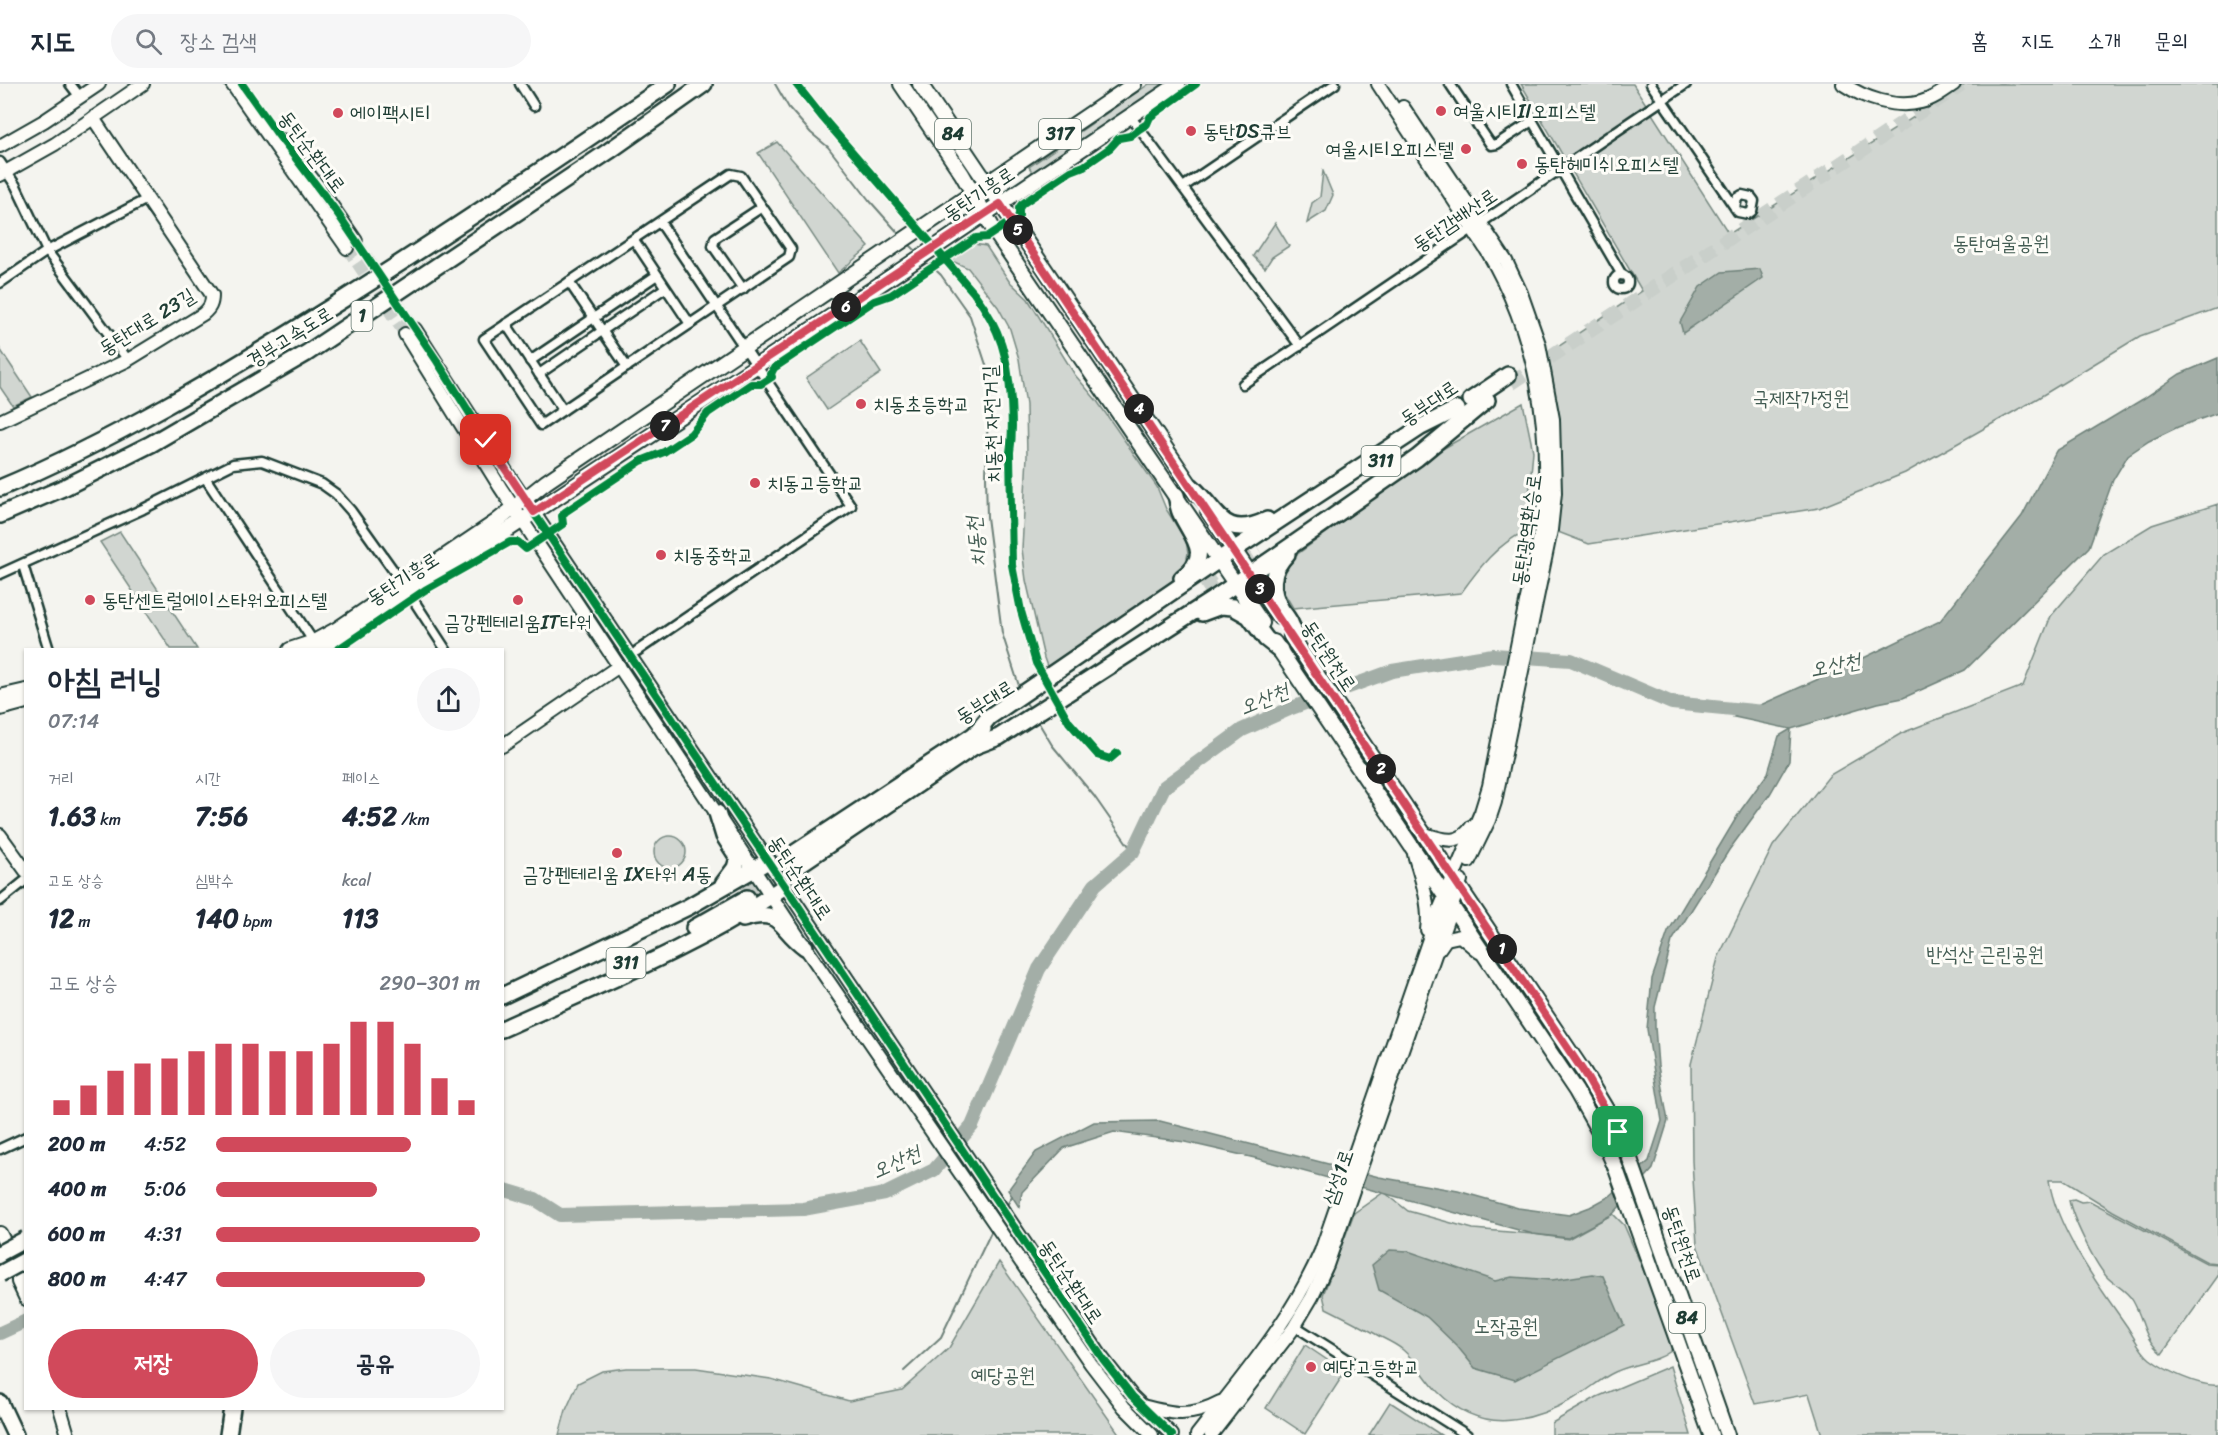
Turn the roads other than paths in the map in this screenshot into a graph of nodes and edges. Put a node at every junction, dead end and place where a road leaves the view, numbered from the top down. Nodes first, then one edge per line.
1 (70, 84) edge
2 (99, 84) edge
3 (143, 84) edge
4 (232, 84) edge
5 (242, 84) edge
6 (520, 84) edge
7 (668, 84) edge
8 (704, 84) edge
9 (901, 84) edge
10 (920, 84) edge
11 (1134, 84) edge
12 (1178, 84) edge
13 (1335, 84) edge
14 (1378, 84) edge
15 (1387, 84) edge
16 (1450, 84) edge
17 (1511, 84) edge
18 (1651, 84) edge
19 (1686, 84) edge
20 (1843, 84) edge
21 (1954, 84) edge
22 (1117, 89) edge
23 (80, 97) junction
24 (1662, 100) junction
25 (534, 106) dead end
26 (1130, 116) junction
27 (93, 118) junction
28 (1533, 121) junction
29 (0, 146) edge
30 (1025, 158) junction
31 (2, 169) edge
32 (1560, 169) junction
33 (1038, 178) junction
34 (1718, 182) junction
35 (987, 184) junction
36 (1183, 188) junction
37 (973, 194) junction
38 (1737, 198) junction
39 (147, 199) junction
40 (1000, 204) junction
41 (762, 207) junction
42 (1735, 208) junction
43 (985, 214) junction
44 (660, 222) junction
45 (1478, 225) junction
46 (634, 240) junction
47 (47, 251) junction
48 (657, 275) junction
49 (1622, 275) dead end
50 (0, 282) edge
51 (569, 282) junction
52 (665, 288) junction
53 (743, 289) junction
54 (717, 306) junction
55 (594, 318) junction
56 (506, 324) junction
57 (690, 324) junction
58 (602, 331) junction
59 (410, 332) tunnel mouth
60 (1300, 346) junction
61 (745, 348) junction
62 (128, 360) junction
63 (530, 361) junction
64 (756, 366) junction
65 (627, 367) junction
66 (539, 374) junction
67 (1243, 384) dead end
68 (1487, 400) junction
69 (563, 410) junction
70 (1457, 410) junction
71 (0, 421) edge
72 (206, 479) junction
73 (1191, 486) junction
74 (0, 488) edge
75 (1176, 495) junction
76 (520, 503) junction
77 (1300, 507) junction
78 (0, 515) edge
79 (528, 516) junction
80 (1314, 530) junction
81 (1234, 550) junction
82 (1220, 559) junction
83 (23, 565) junction
84 (0, 574) edge
85 (1250, 574) junction
86 (1236, 584) junction
87 (1202, 587) tunnel mouth
88 (406, 589) junction
89 (1170, 593) junction
90 (1188, 616) junction
91 (1296, 643) junction
92 (48, 648) edge
93 (318, 648) edge
94 (445, 648) edge
95 (1280, 650) junction
96 (633, 654) junction
97 (619, 666) junction
98 (1055, 687) junction
99 (24, 691) edge
100 (0, 697) edge
101 (24, 702) edge
102 (0, 708) edge
103 (504, 740) edge
104 (1500, 756) junction
105 (1481, 812) junction
106 (717, 813) junction
107 (1425, 834) junction
108 (0, 835) edge
109 (1412, 847) junction
110 (768, 861) junction
111 (794, 861) tunnel mouth
112 (24, 868) edge
113 (755, 870) junction
114 (24, 882) edge
115 (1456, 882) junction
116 (786, 886) junction
117 (719, 890) junction
118 (772, 896) junction
119 (0, 901) edge
120 (1448, 901) junction
121 (720, 926) junction
122 (805, 947) junction
123 (1428, 959) junction
124 (1490, 962) junction
125 (504, 995) edge
126 (504, 1006) edge
127 (504, 1021) edge
128 (504, 1028) edge
129 (24, 1138) edge
130 (0, 1149) edge
131 (1343, 1202) junction
132 (0, 1233) edge
133 (24, 1240) edge
134 (0, 1255) edge
135 (14, 1271) edge
136 (24, 1294) edge
137 (1295, 1326) junction
138 (1224, 1400) junction
139 (1, 1405) edge
140 (1140, 1405) junction
141 (232, 1410) edge
142 (61, 1412) edge
143 (1149, 1433) edge
144 (1169, 1434) edge
145 (8, 1435) edge
146 (15, 1435) edge
147 (60, 1435) edge
148 (68, 1435) edge
149 (228, 1435) edge
150 (1197, 1435) edge
151 (1213, 1435) edge
152 (1467, 1435) edge
153 (1711, 1435) edge
154 (1727, 1435) edge

1 - 23 street
2 - 23 street
3 - 27 street
4 - 5 street, 동탄순환대로
6 - 25 street
7 - 74 highway, 경부고속도로 / 1
8 - 78 highway, 경부고속도로 / 1
9 - 37 main road, 84
10 - 35 main road, 84
11 - 22 main road, 동탄기흥로 / 317
12 - 26 main road, 동탄기흥로 / 317
13 - 36 street
14 - 45 street, 동탄광역환승로
15 - 45 street, 동탄광역환승로
16 - 28 street
17 - 28 street
18 - 24 street
19 - 24 street, 동탄감배산로
20 - 21 street
22 - 30 main road, 동탄기흥로 / 317
23 - 29 street
24 - 32 street, 동탄감배산로
24 - 34 street
26 - 33 main road, 동탄기흥로 / 317
26 - 36 street
27 - 31 street
27 - 39 street, 동탄대로 23길
28 - 32 street
30 - 33 main road
30 - 35 main road, 동탄기흥로 / 317
31 - 47 street
32 - 45 street, 동탄감배산로
32 - 49 street
33 - 40 main road, 동탄기흥로 / 317
34 - 38 street
34 - 42 street
35 - 37 main road, 동탄기흥로 / 317
35 - 40 main road, 동탄원천로 / 84
36 - 60 street
37 - 43 main road, 동탄원천로 / 84
37 - 61 main road, 동탄기흥로 / 317
38 - 42 street
38 - 42 street
39 - 47 street
39 - 62 street, 동탄대로 23길
40 - 43 main road, 동탄기흥로 / 317
40 - 73 main road, 동탄원천로 / 84
41 - 44 street
41 - 53 street
41 - 53 street
43 - 64 main road, 동탄기흥로 / 317
43 - 75 main road, 동탄원천로 / 84
44 - 46 street
44 - 54 street
45 - 60 street, 동탄감배산로
45 - 104 street, 동탄광역환승로
46 - 48 street
46 - 51 street
47 - 50 street
47 - 62 street
48 - 52 street
48 - 55 street
51 - 55 street
51 - 56 street
52 - 57 street
52 - 58 street
53 - 54 street
54 - 57 street
54 - 61 street
55 - 58 street
55 - 63 street
56 - 63 street
56 - 69 street
57 - 65 street
58 - 65 street
58 - 66 street
59 - 76 street, 동탄순환대로
60 - 67 street, 동탄감배산로
61 - 64 street
61 - 76 main road, 동탄기흥로 / 317
62 - 71 street, 동탄대로 23길
63 - 66 street
64 - 79 main road, 동탄기흥로 / 317
64 - 96 street
65 - 69 street
66 - 69 street
68 - 70 highway, 동부대로 / 311
68 - 70 highway, 동부대로 / 311
68 - 80 highway
70 - 77 highway
72 - 83 street
72 - 88 street
72 - 93 street
73 - 77 highway
73 - 81 main road, 동탄원천로 / 84
75 - 82 main road, 동탄원천로 / 84
75 - 89 highway
76 - 79 street, 동탄순환대로
76 - 88 main road, 동탄기흥로 / 317
77 - 81 highway
79 - 88 main road, 동탄기흥로 / 317
79 - 96 street, 동탄순환대로
79 - 97 street, 동탄순환대로
80 - 85 highway
80 - 91 highway
81 - 82 highway
81 - 85 main road, 동탄원천로 / 84
82 - 86 main road, 동탄원천로 / 84
82 - 89 highway
83 - 84 street
83 - 92 street
85 - 86 highway
85 - 91 main road, 동탄원천로 / 84
86 - 90 highway
86 - 95 main road, 동탄원천로 / 84
87 - 98 highway, 동부대로
88 - 93 main road, 동탄기흥로 / 317
88 - 94 street
89 - 98 highway
90 - 95 highway
90 - 98 highway
91 - 107 main road, 동탄원천로 / 84
95 - 109 main road, 동탄원천로 / 84
96 - 110 street, 동탄순환대로
97 - 103 street
97 - 106 street, 동탄순환대로
98 - 111 highway, 동부대로
99 - 100 main road
101 - 102 main road
104 - 105 street, 동탄광역환승로
104 - 115 street, 동탄광역환승로
105 - 107 street
105 - 115 street, 동탄광역환승로
106 - 113 street, 동탄순환대로
106 - 117 highway
107 - 115 main road, 동탄원천로 / 84
108 - 112 street
109 - 120 main road, 동탄원천로 / 84
109 - 123 street
110 - 113 highway
110 - 116 street, 동탄순환대로
113 - 117 highway
113 - 118 street, 동탄순환대로
114 - 119 street
115 - 120 street, 동탄광역환승로
115 - 154 main road, 동탄원천로 / 84
116 - 118 highway
116 - 140 street, 동탄순환대로
117 - 125 highway
118 - 121 highway
118 - 122 street, 동탄순환대로
120 - 123 street, 삼성1로
120 - 124 main road, 동탄원천로 / 84
121 - 122 highway
121 - 128 highway
122 - 143 street, 동탄순환대로
123 - 124 street
123 - 131 street, 삼성1로
124 - 153 main road, 동탄원천로 / 84
126 - 127 highway, 311
129 - 130 street
131 - 137 street, 삼성1로
131 - 138 street, 삼성1로
132 - 135 street
133 - 134 highway, bridge
134 - 135 street
135 - 136 street
137 - 151 street, 삼성1로
137 - 152 street
138 - 140 street
138 - 150 street, 삼성1로
139 - 145 highway
139 - 146 highway
140 - 144 street, 동탄순환대로
141 - 149 highway
142 - 147 street
142 - 148 street

